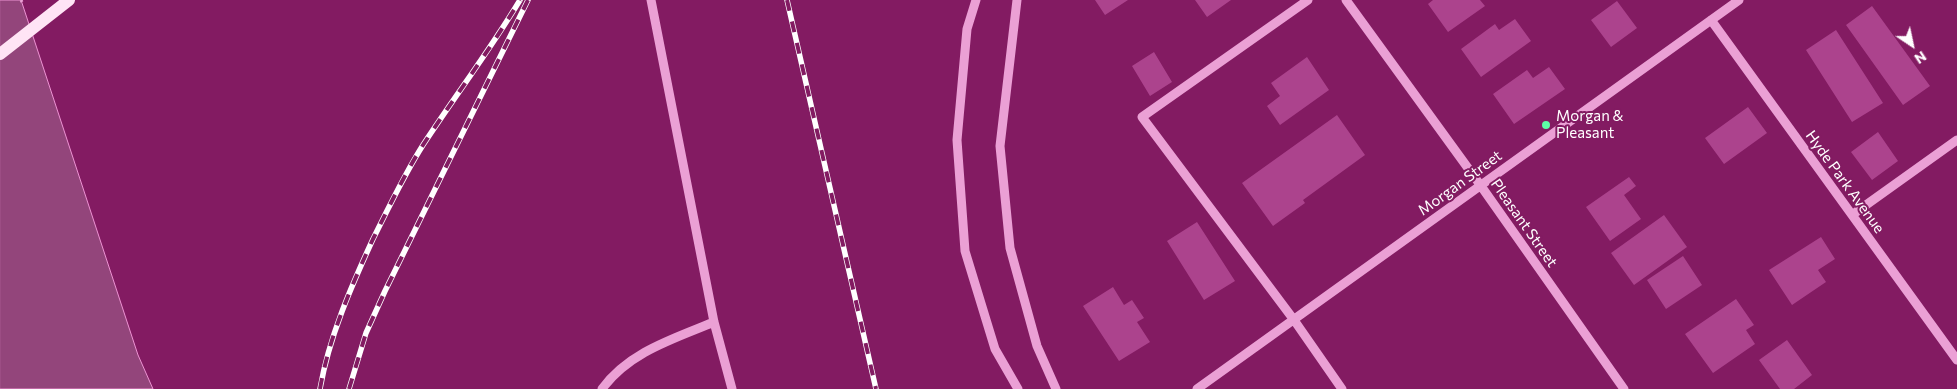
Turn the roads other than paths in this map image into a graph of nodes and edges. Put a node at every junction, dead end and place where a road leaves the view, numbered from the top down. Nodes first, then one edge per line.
1 (651, 0) edge
2 (976, 0) edge
3 (1017, 0) edge
4 (1308, 0) edge
5 (1346, 0) edge
6 (1739, 0) edge
7 (64, 4) edge
8 (1711, 20) junction
9 (0, 54) edge
10 (1957, 140) edge
11 (1481, 186) junction
12 (1852, 215) junction
13 (1294, 320) junction
14 (714, 322) junction
15 (1957, 360) edge
16 (602, 389) edge
17 (732, 389) edge
18 (1018, 389) edge
19 (1056, 389) edge
20 (1197, 389) edge
21 (1342, 389) edge
22 (1624, 389) edge

1 - 14 street
2 - 18 street
3 - 19 street
4 - 13 street
5 - 11 street, Pleasant Street
6 - 8 street, Morgan Street
7 - 9 main road
8 - 11 street, Morgan Street
8 - 12 street, Hyde Park Avenue
10 - 12 street
11 - 13 street, Morgan Street
11 - 22 street, Pleasant Street
12 - 15 street, Hyde Park Avenue
13 - 20 street, Morgan Street
13 - 21 street
14 - 16 street
14 - 17 street

